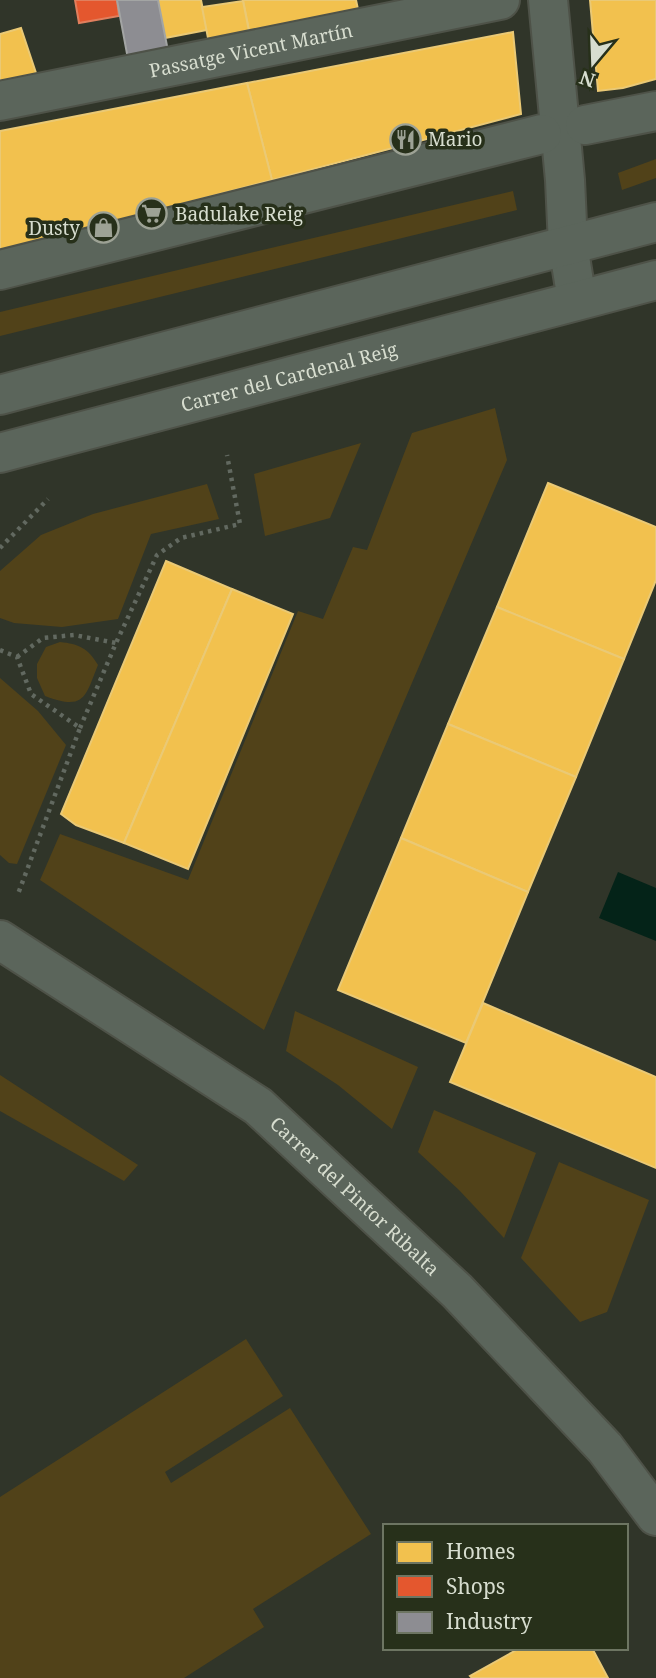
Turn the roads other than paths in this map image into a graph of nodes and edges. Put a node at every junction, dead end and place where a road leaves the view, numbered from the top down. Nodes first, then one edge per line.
1 (500, 0) edge
2 (548, 0) edge
3 (0, 101) edge
4 (656, 111) edge
5 (585, 125) dead end
6 (542, 134) dead end
7 (656, 222) edge
8 (568, 245) junction
9 (0, 270) edge
10 (656, 279) edge
11 (577, 300) junction
12 (0, 396) edge
13 (0, 453) edge
14 (0, 940) edge
15 (656, 1516) edge

1 - 3 street, Passatge Vicent Martín
2 - 8 street
4 - 5 street
6 - 9 street
7 - 8 street
8 - 11 street
8 - 12 street
10 - 11 street, Carrer del Cardenal Reig
11 - 13 street, Carrer del Cardenal Reig
14 - 15 street, Carrer del Pintor Ribalta

